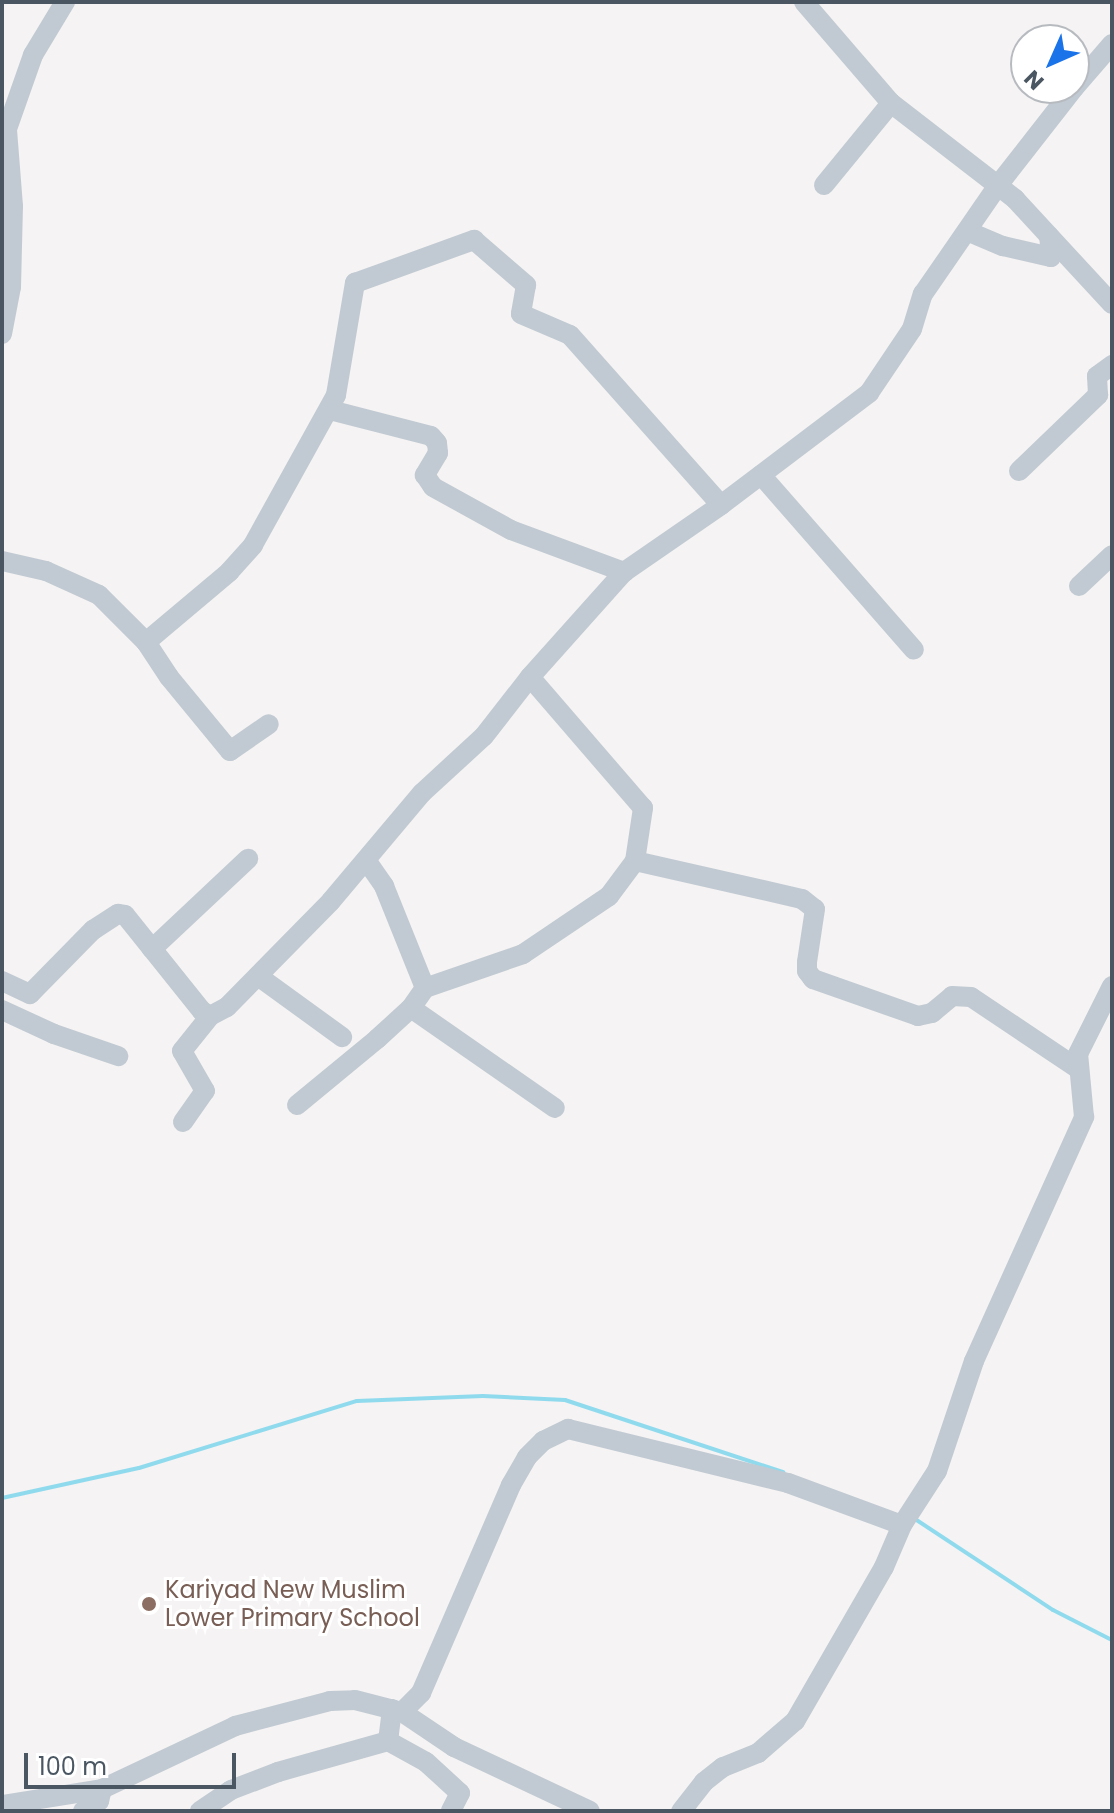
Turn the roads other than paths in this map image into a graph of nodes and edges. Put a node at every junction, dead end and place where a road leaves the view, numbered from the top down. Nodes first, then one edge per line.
1 (65, 2) edge
2 (804, 2) edge
3 (1112, 44) edge
4 (1090, 69) edge
5 (891, 103) junction
6 (1062, 104) edge
7 (999, 184) junction
8 (824, 185) dead end
9 (967, 231) junction
10 (1049, 236) junction
11 (1112, 304) edge
12 (2, 334) edge
13 (1112, 365) edge
14 (330, 410) junction
15 (1019, 471) dead end
16 (761, 475) junction
17 (721, 505) junction
18 (1112, 555) edge
19 (2, 561) edge
20 (624, 572) junction
21 (1079, 586) dead end
22 (146, 642) junction
23 (914, 650) dead end
24 (530, 677) junction
25 (269, 724) dead end
26 (248, 859) dead end
27 (366, 860) junction
28 (635, 861) junction
29 (152, 949) junction
30 (258, 976) junction
31 (2, 981) edge
32 (1112, 986) edge
33 (425, 988) junction
34 (411, 1008) junction
35 (2, 1010) edge
36 (210, 1016) junction
37 (342, 1037) dead end
38 (118, 1056) dead end
39 (1077, 1068) junction
40 (297, 1105) dead end
41 (555, 1108) dead end
42 (183, 1122) dead end
43 (906, 1518) junction
44 (397, 1711) junction
45 (388, 1741) junction
46 (102, 1789) junction
47 (2, 1805) edge
48 (83, 1811) edge
49 (200, 1811) edge
50 (451, 1811) edge
51 (590, 1811) edge
52 (681, 1811) edge

1 - 12 street
2 - 5 street
3 - 4 street
5 - 7 street
5 - 8 street
6 - 7 street
7 - 9 street
7 - 10 street
9 - 10 street
9 - 16 street
10 - 11 street
13 - 15 street
14 - 17 street
14 - 20 street
14 - 22 street
16 - 17 street
16 - 23 street
17 - 20 street
18 - 21 street
19 - 22 street
20 - 24 street
22 - 25 street
24 - 27 street
24 - 28 street
26 - 29 street
27 - 30 street
27 - 33 street
28 - 33 street
28 - 39 street
29 - 31 street
29 - 36 street
30 - 36 street
30 - 37 street
32 - 39 street
33 - 34 street
34 - 40 street
34 - 41 street
35 - 38 street
36 - 42 street
39 - 43 street
43 - 44 street
43 - 52 street
44 - 45 street
44 - 46 street
44 - 51 street
45 - 49 street
45 - 50 street
46 - 47 street
46 - 48 street

